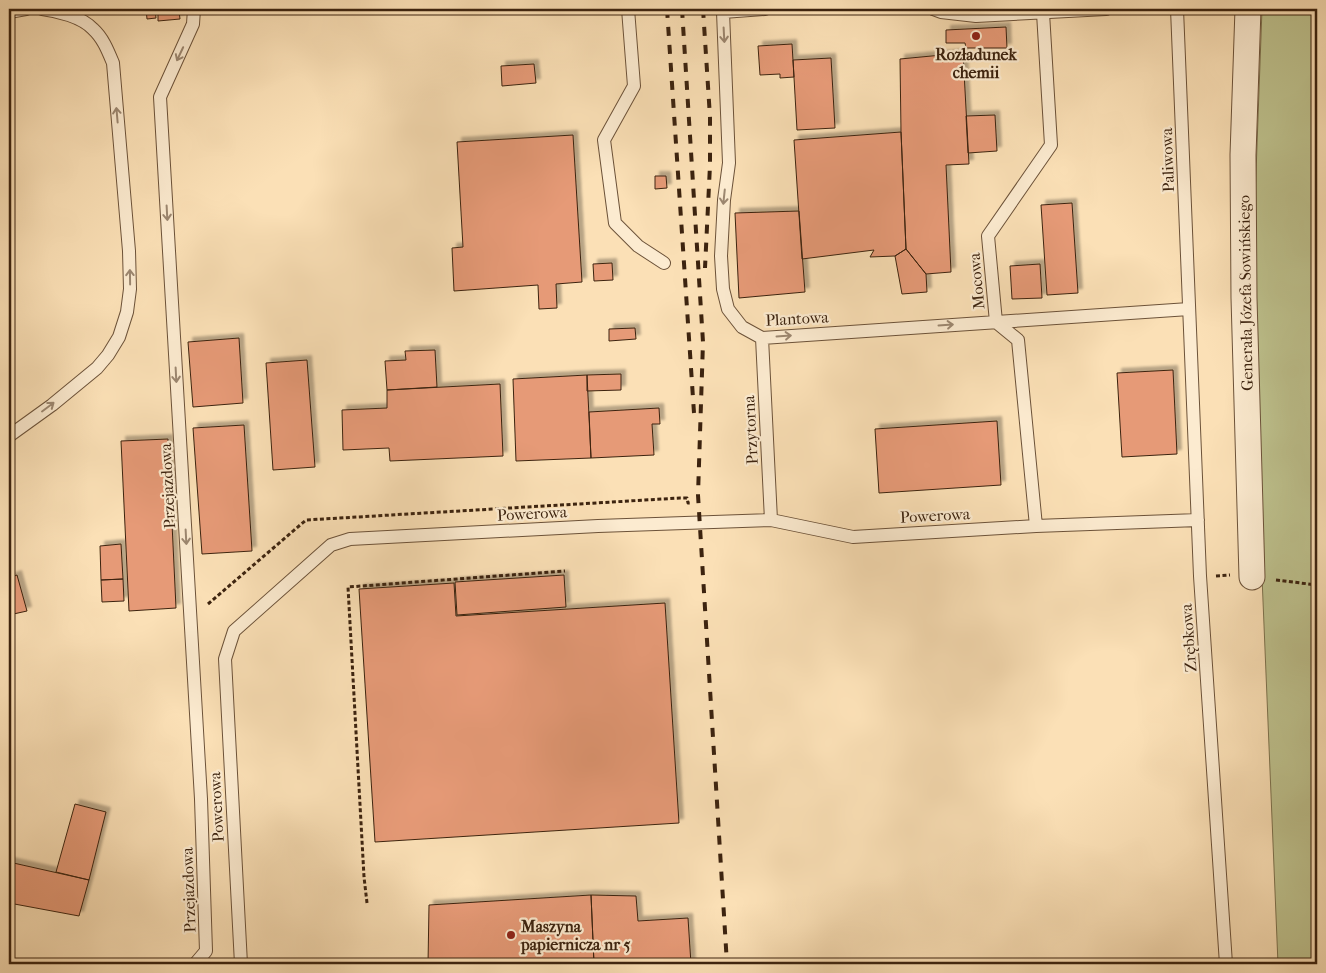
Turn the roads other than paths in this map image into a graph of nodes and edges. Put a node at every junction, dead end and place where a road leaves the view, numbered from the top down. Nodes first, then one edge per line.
1 (26, 9) edge
2 (42, 9) edge
3 (194, 9) edge
4 (628, 9) edge
5 (765, 9) edge
6 (933, 9) edge
7 (1106, 9) edge
8 (1177, 9) edge
9 (1248, 9) edge
10 (9, 12) edge
11 (1043, 13) junction
12 (664, 263) dead end
13 (1190, 309) junction
14 (996, 322) junction
15 (762, 338) junction
16 (9, 436) edge
17 (771, 520) junction
18 (1198, 520) junction
19 (1036, 526) junction
20 (1252, 577) road end
21 (195, 964) edge
22 (242, 964) edge
23 (1226, 964) edge

1 - 10 lane
16 -> 2 lane
3 -> 21 lane, Przejazdowa
4 - 12 lane
5 -> 15 lane, Plantowa
6 - 11 lane
7 - 11 lane
8 - 13 lane, Paliwowa
9 - 20 street, Generała Józefa Sowińskiego
11 - 14 lane, Mocowa
13 - 14 lane, Plantowa
13 - 18 lane, Zrębkowa
15 -> 14 lane, Plantowa
14 - 19 lane, Mocowa
15 - 17 lane, Przytorna
17 - 19 lane, Powerowa
17 - 22 lane, Powerowa
18 - 19 lane, Powerowa
18 - 23 lane, Zrębkowa

